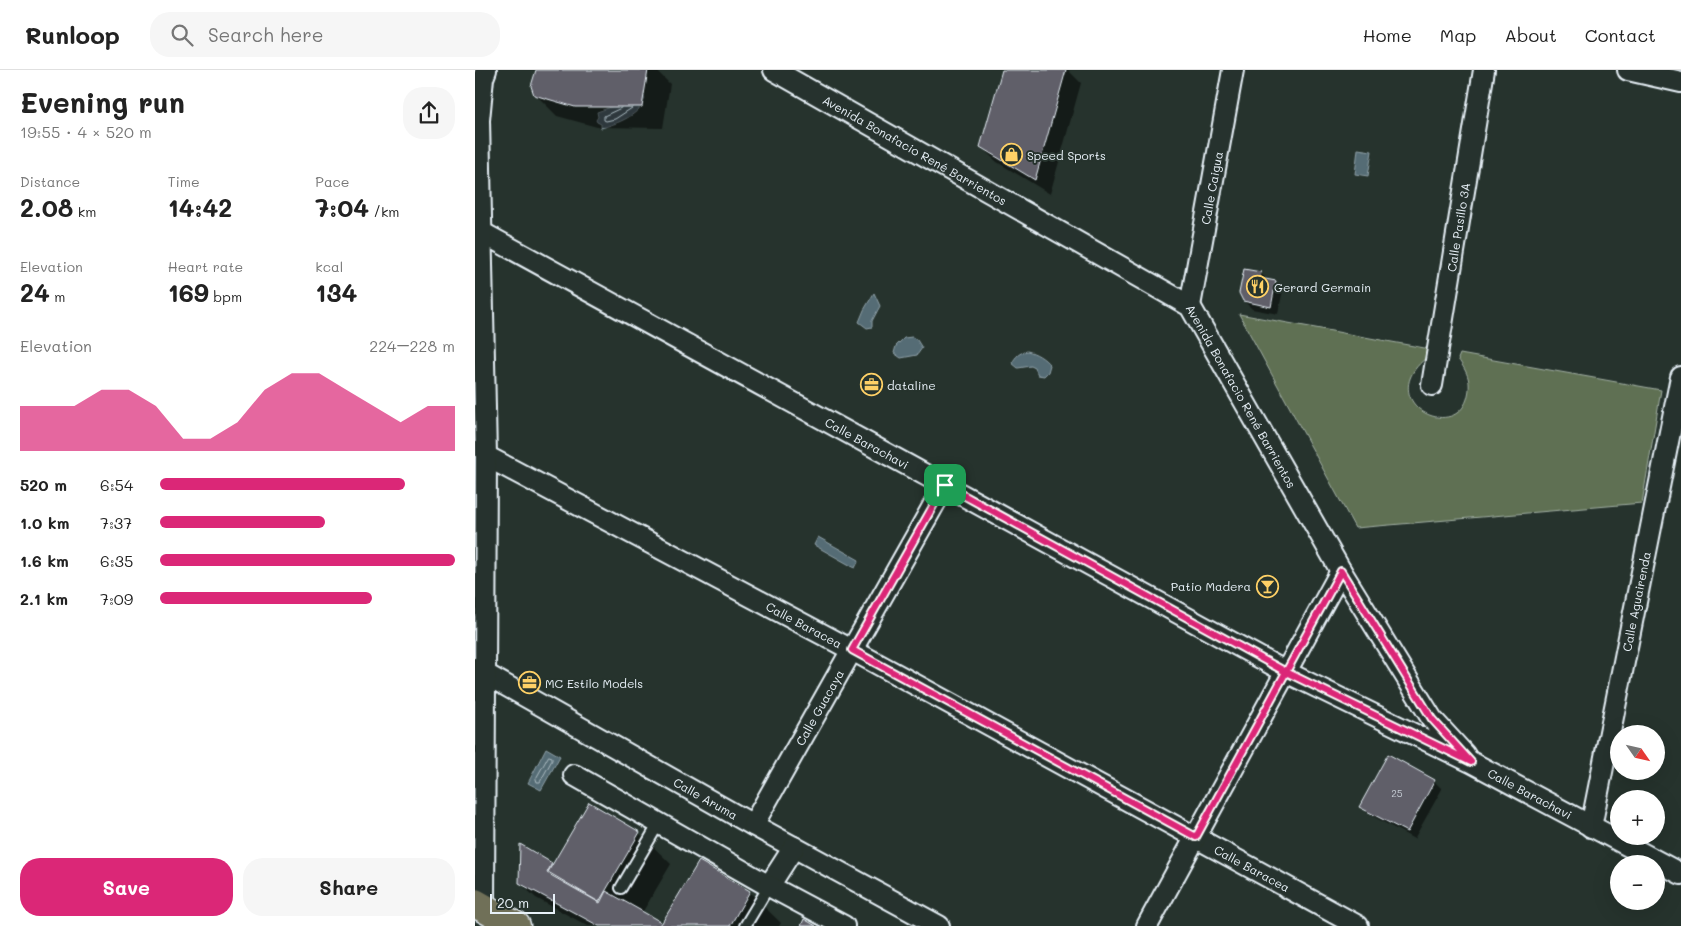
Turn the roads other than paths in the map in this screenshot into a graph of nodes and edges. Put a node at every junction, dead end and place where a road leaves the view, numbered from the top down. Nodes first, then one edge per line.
1 (486, 70) edge
2 (775, 70) edge
3 (1233, 70) edge
4 (1484, 70) edge
5 (1628, 70) edge
6 (1681, 82) edge
7 (477, 117) edge
8 (481, 232) junction
9 (1190, 306) junction
10 (1681, 377) edge
11 (1432, 386) dead end
12 (486, 456) junction
13 (945, 485) junction
14 (1341, 571) junction
15 (852, 650) junction
16 (479, 671) edge
17 (1286, 672) junction
18 (1471, 762) junction
19 (574, 775) dead end
20 (659, 823) junction
21 (753, 824) junction
22 (1591, 827) junction
23 (1196, 837) junction
24 (793, 846) junction
25 (1681, 874) edge
26 (769, 886) junction
27 (621, 888) dead end
28 (479, 906) edge
29 (517, 926) edge
30 (745, 926) edge
31 (844, 926) edge
32 (939, 926) edge
33 (1147, 926) edge
34 (1358, 926) edge

1 - 7 street
2 - 9 street, Avenida Bonafacio René Barrientos
3 - 9 street, Calle Caigua
4 - 11 street, Calle Pasillo 3A
5 - 6 street
7 - 8 street
8 - 12 street
8 - 13 street, Calle Barachavi
9 - 14 street, Avenida Bonafacio René Barrientos
10 - 22 street, Calle Aguairenda
12 - 15 street, Calle Baracea
12 - 16 street
13 - 15 street, Calle Guacaya
13 - 17 street, Calle Barachavi
14 - 17 street
14 - 18 street, Avenida Bonafacio René Barrientos
15 - 21 street, Calle Guacaya
15 - 23 street, Calle Baracea
16 - 21 street, Calle Aruma
16 - 28 street
17 - 18 street, Calle Barachavi
17 - 23 street
18 - 22 street, Calle Barachavi
19 - 20 street
20 - 26 street
20 - 27 lane
21 - 24 street, Calle Aruma
22 - 25 street, Calle Barachavi
23 - 33 street
23 - 34 street, Calle Baracea
24 - 26 street
24 - 32 street, Calle Aruma
26 - 30 lane
26 - 31 street
28 - 29 main road

